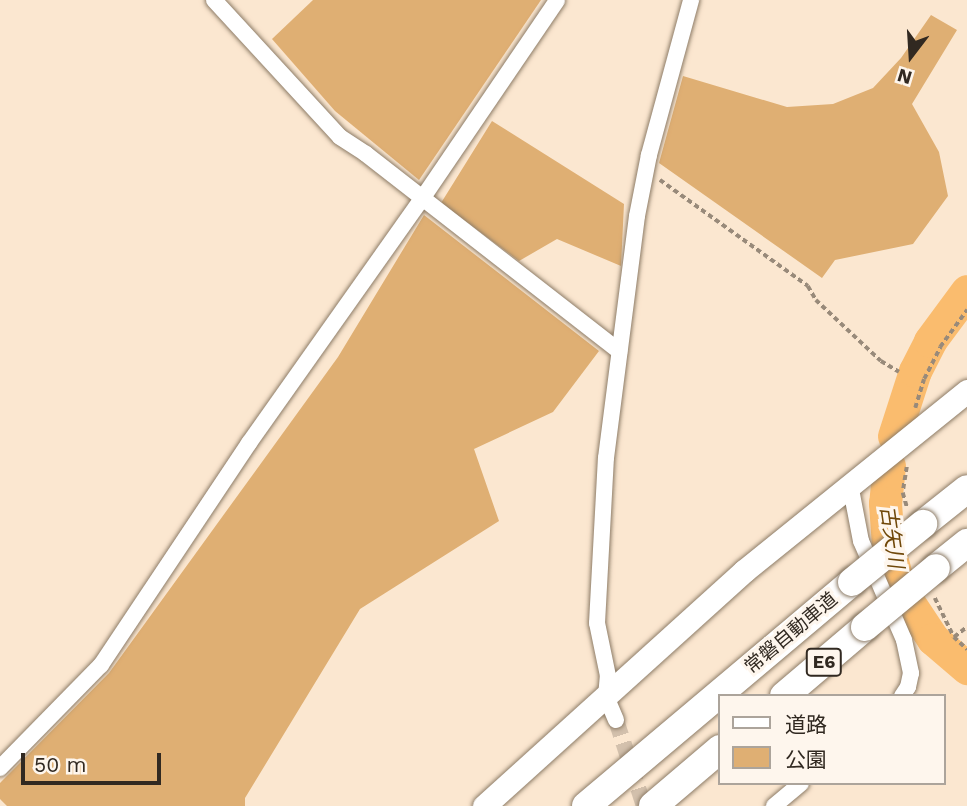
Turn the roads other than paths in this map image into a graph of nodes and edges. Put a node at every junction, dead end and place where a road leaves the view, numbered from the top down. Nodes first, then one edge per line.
1 (214, 0) edge
2 (557, 0) edge
3 (691, 0) edge
4 (422, 200) junction
5 (619, 351) junction
6 (967, 391) edge
7 (850, 484) junction
8 (967, 489) edge
9 (967, 544) edge
10 (719, 694) edge
11 (786, 694) edge
12 (903, 694) edge
13 (718, 695) edge
14 (606, 698) junction
15 (616, 720) tunnel mouth
16 (718, 751) edge
17 (0, 768) edge
18 (799, 785) edge
19 (484, 806) edge
20 (586, 806) edge
21 (653, 806) edge
22 (775, 806) edge

1 - 4 street
2 - 4 street
3 - 5 street
4 - 5 street
4 - 17 street
5 - 14 street
6 - 7 street
7 - 12 street
7 - 14 street
8 - 10 highway, 常磐自動車道 / E6, bridge
9 - 11 highway, E6, bridge
13 - 20 highway, 常磐自動車道 / E6, bridge
14 - 15 street
14 - 19 street
16 - 21 highway
18 - 22 street

